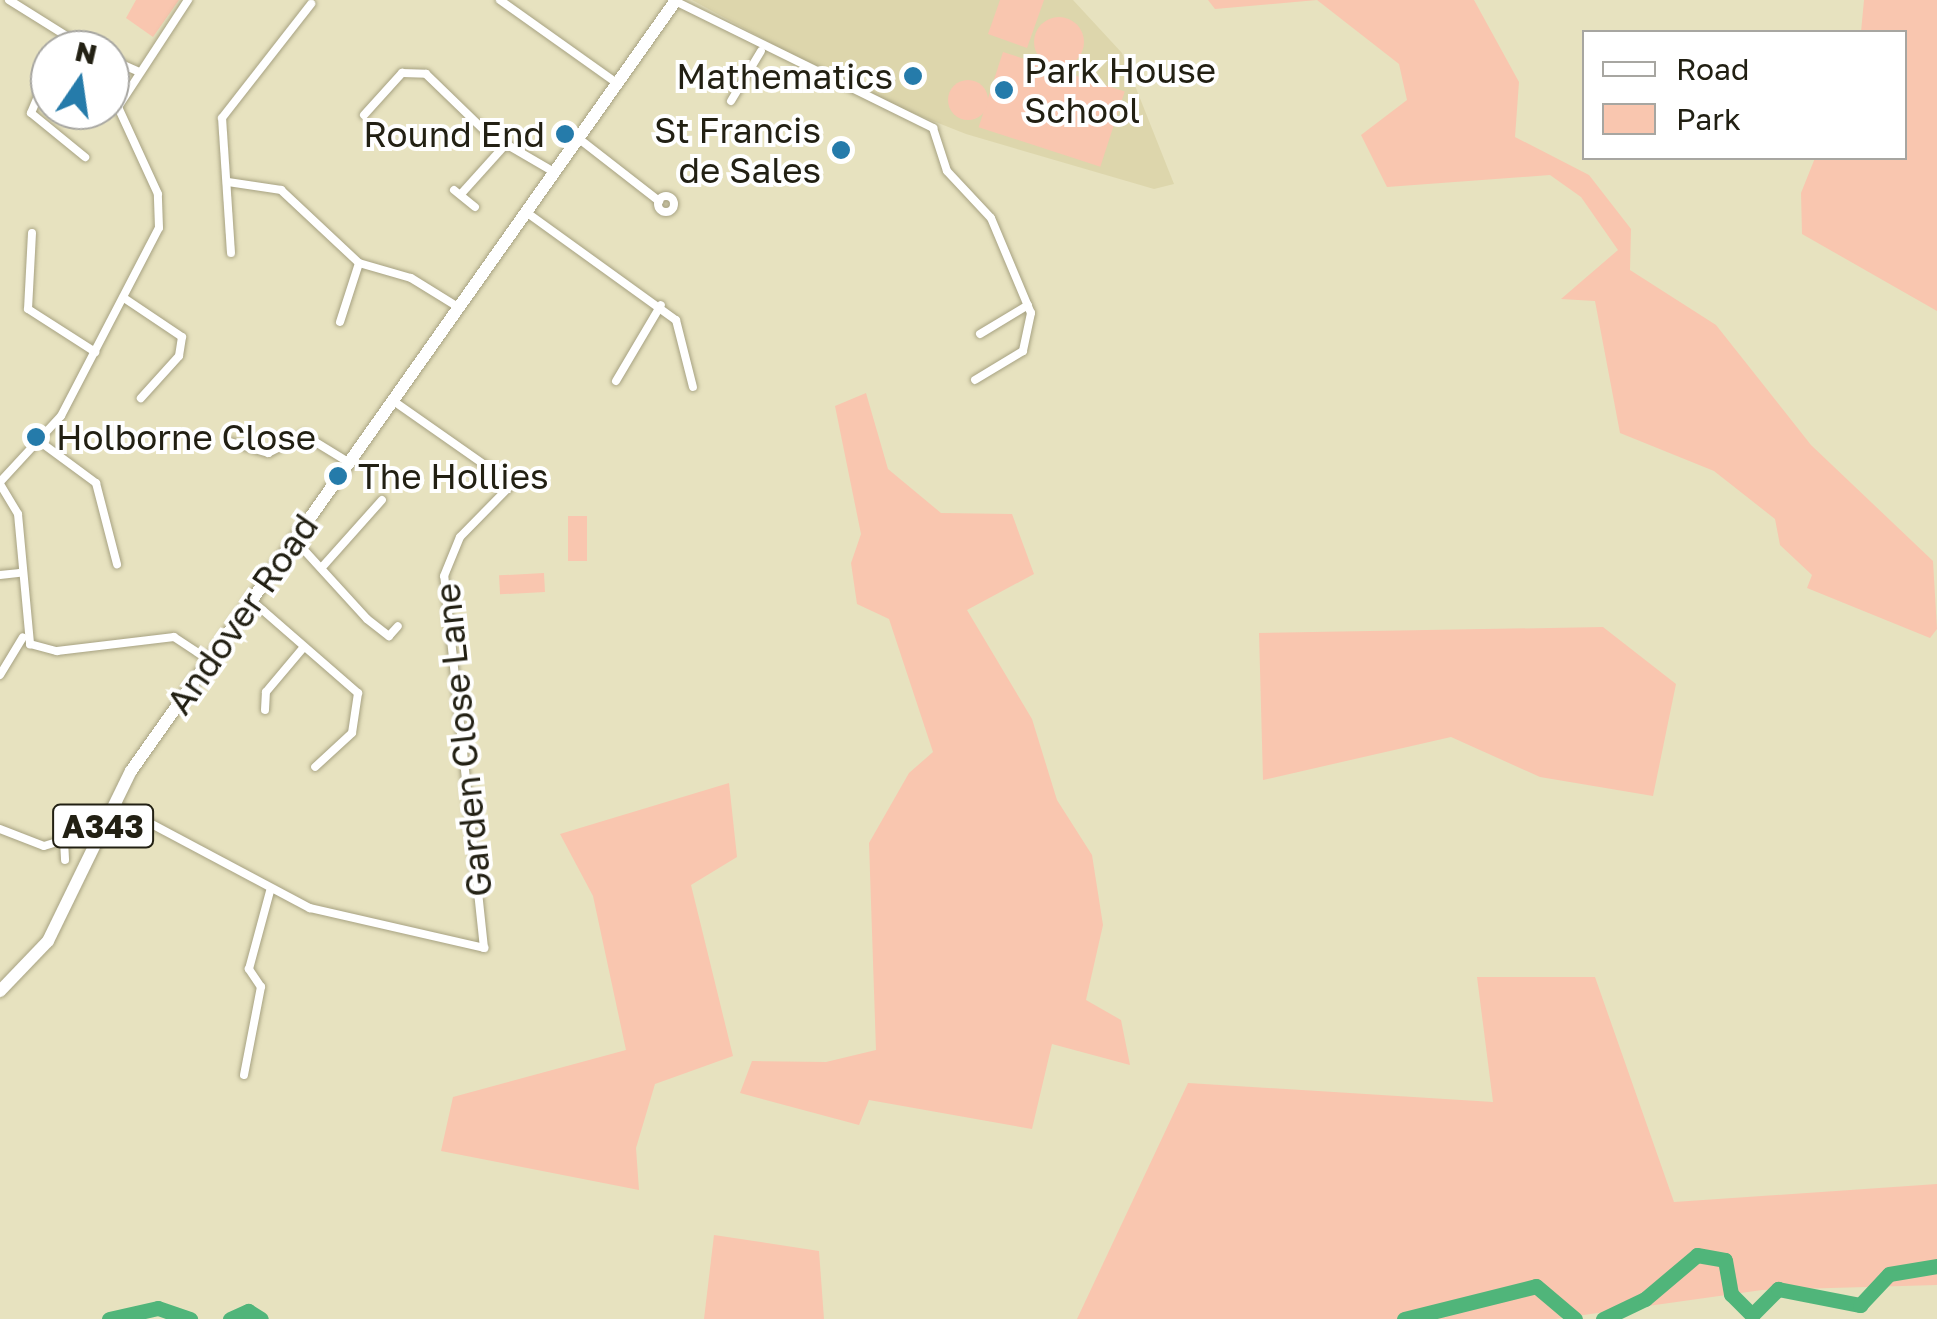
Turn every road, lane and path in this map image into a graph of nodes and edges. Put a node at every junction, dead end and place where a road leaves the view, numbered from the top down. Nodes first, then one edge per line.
1 (10, 0) edge
2 (188, 0) edge
3 (500, 0) edge
4 (675, 0) edge
5 (311, 4) dead end
6 (52, 30) edge
7 (761, 50) junction
8 (406, 58) dead end
9 (130, 68) edge
10 (409, 70) junction
11 (136, 71) junction
12 (617, 83) junction
13 (731, 102) dead end
14 (364, 114) dead end
15 (51, 130) edge
16 (578, 138) junction
17 (83, 143) dead end
18 (506, 144) junction
19 (554, 172) junction
20 (228, 182) junction
21 (659, 201) dead end
22 (475, 207) dead end
23 (526, 212) junction
24 (32, 234) dead end
25 (231, 253) dead end
26 (359, 263) junction
27 (124, 298) junction
28 (1028, 305) junction
29 (660, 306) junction
30 (458, 307) junction
31 (340, 322) dead end
32 (980, 334) dead end
33 (95, 352) junction
34 (975, 380) dead end
35 (616, 381) dead end
36 (140, 384) dead end
37 (693, 387) dead end
38 (392, 400) junction
39 (39, 441) junction
40 (230, 442) dead end
41 (348, 462) junction
42 (0, 483) edge
43 (382, 500) dead end
44 (294, 540) junction
45 (118, 564) dead end
46 (324, 565) junction
47 (18, 573) junction
48 (0, 575) edge
49 (251, 600) junction
50 (398, 626) dead end
51 (23, 637) junction
52 (303, 648) junction
53 (209, 660) junction
54 (0, 675) edge
55 (265, 710) dead end
56 (315, 767) dead end
57 (112, 803) junction
58 (106, 819) junction
59 (2, 832) edge
60 (64, 840) junction
61 (65, 860) dead end
62 (270, 891) junction
63 (236, 977) dead end
64 (248, 978) junction
65 (0, 991) edge
66 (244, 1075) dead end

1 - 6 street
2 - 11 street
3 - 12 street
4 - 7 street
4 - 12 main road, Andover Road / A343
5 - 20 street
7 - 13 street
7 - 28 street
8 - 10 street
9 - 11 street
10 - 14 street
10 - 18 street
11 - 27 street
12 - 16 main road, Andover Road / A343
15 - 17 street
16 - 19 main road, Andover Road / A343
16 - 21 street
18 - 19 street
18 - 22 street
19 - 23 main road, Andover Road / A343
20 - 25 street
20 - 26 street
23 - 29 street
23 - 30 main road, Andover Road / A343
24 - 33 street
26 - 30 street
26 - 31 street
27 - 33 street
27 - 36 street
28 - 32 street
28 - 34 street
29 - 35 street
29 - 37 street
30 - 38 main road, Andover Road / A343
33 - 39 street
38 - 41 main road, Andover Road / A343
38 - 62 street, Garden Close Lane
39 - 42 street
39 - 45 street
40 - 41 street
41 - 44 main road, Andover Road / A343
42 - 47 street
43 - 46 street
44 - 46 street
44 - 49 main road, Andover Road / A343
46 - 50 street
47 - 48 street
47 - 51 street
49 - 52 street
49 - 53 main road, Andover Road / A343
51 - 53 street
51 - 54 street
52 - 55 street
52 - 56 street
53 - 57 main road, Andover Road / A343
57 - 58 main road, Andover Road / A343
57 - 62 street, Garden Close Lane
58 - 60 street
58 - 65 main road, Andover Road / A343
59 - 60 street
60 - 61 street
62 - 64 street
63 - 64 street
64 - 66 street

